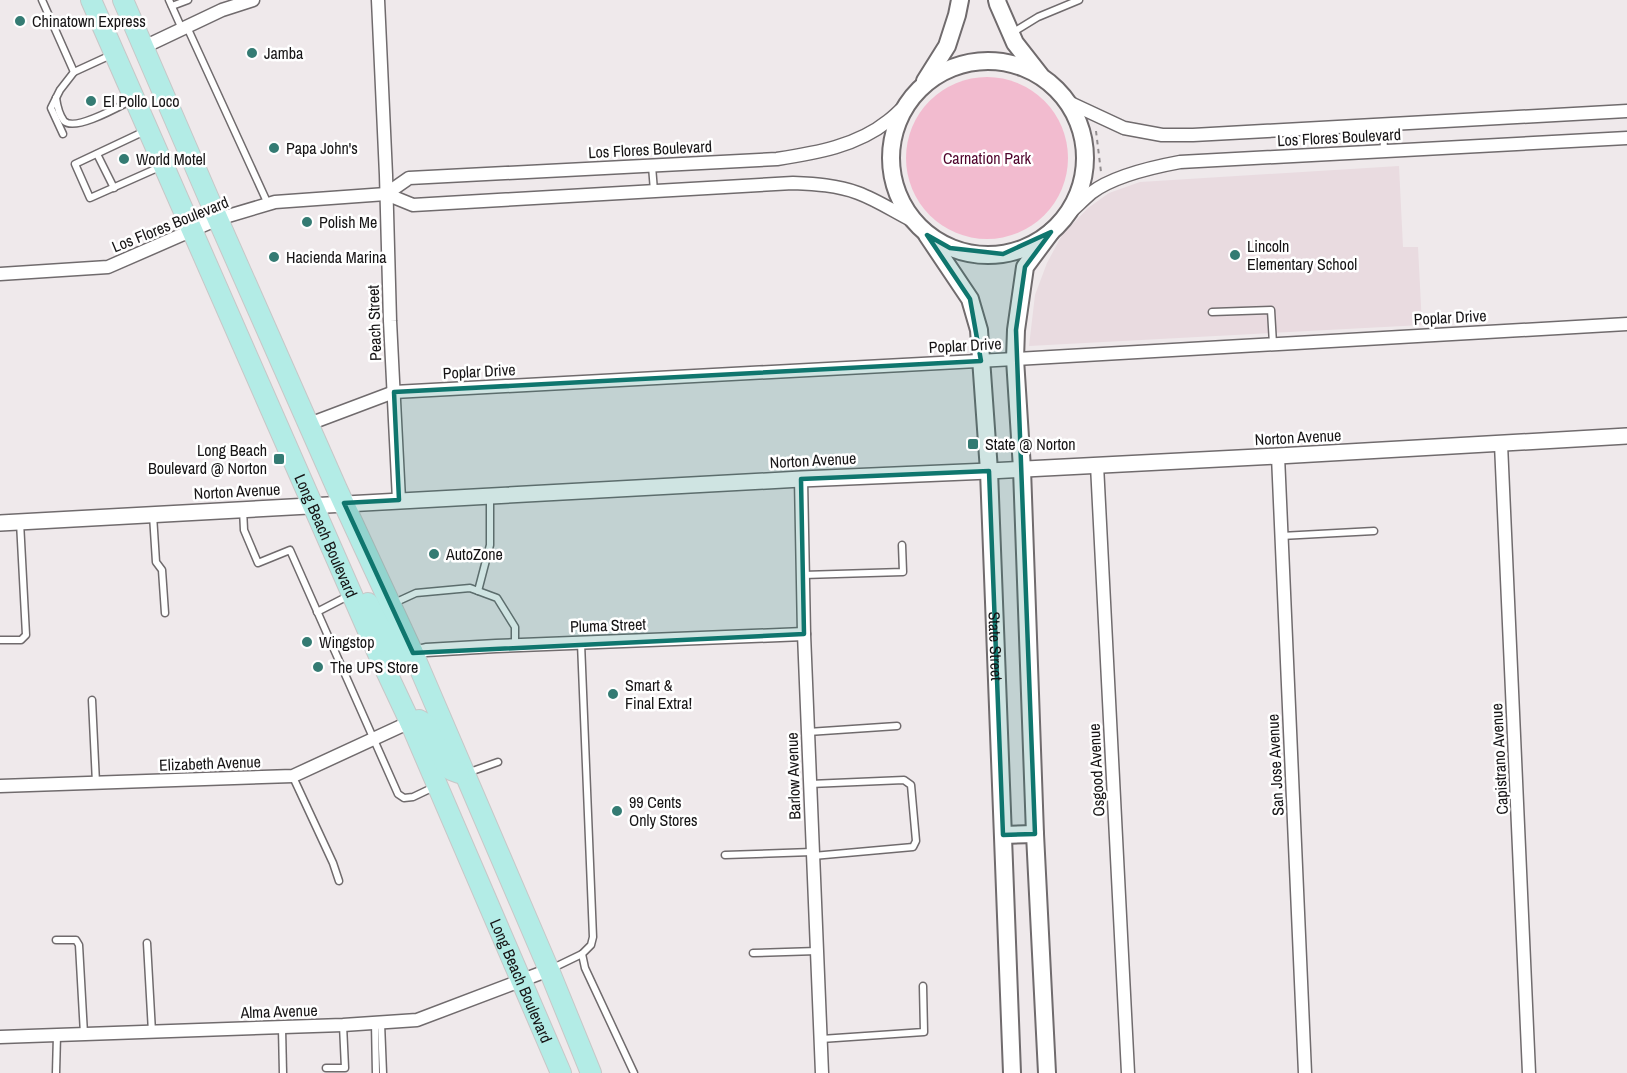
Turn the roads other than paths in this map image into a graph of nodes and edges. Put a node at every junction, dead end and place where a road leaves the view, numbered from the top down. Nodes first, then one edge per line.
1 (42, 0) edge
2 (91, 0) edge
3 (188, 0) edge
4 (253, 0) edge
5 (378, 0) edge
6 (960, 0) edge
7 (997, 0) edge
8 (1079, 0) edge
9 (127, 2) edge
10 (171, 3) edge
11 (185, 28) junction
12 (1011, 33) junction
13 (144, 47) junction
14 (115, 54) junction
15 (74, 72) junction
16 (1042, 78) junction
17 (921, 87) junction
18 (56, 98) junction
19 (134, 99) junction
20 (1066, 100) junction
21 (906, 105) junction
22 (1627, 111) edge
23 (1383, 125) junction
24 (148, 129) junction
25 (63, 134) dead end
26 (1627, 138) edge
27 (1384, 151) junction
28 (97, 154) junction
29 (164, 165) junction
30 (652, 166) junction
31 (114, 188) junction
32 (654, 191) junction
33 (386, 194) junction
34 (268, 204) junction
35 (1067, 215) junction
36 (218, 219) junction
37 (913, 221) junction
38 (192, 231) junction
39 (1052, 232) junction
40 (927, 235) junction
41 (0, 274) edge
42 (1212, 312) dead end
43 (1627, 324) edge
44 (1273, 344) junction
45 (1015, 359) junction
46 (981, 361) junction
47 (394, 392) junction
48 (309, 424) junction
49 (1627, 436) edge
50 (1501, 444) junction
51 (1278, 456) junction
52 (1097, 465) junction
53 (1022, 469) junction
54 (989, 471) junction
55 (801, 478) junction
56 (490, 495) junction
57 (399, 500) junction
58 (344, 503) junction
59 (312, 505) junction
60 (243, 509) junction
61 (153, 514) junction
62 (20, 522) junction
63 (0, 523) edge
64 (1374, 531) dead end
65 (1281, 536) junction
66 (902, 545) dead end
67 (803, 575) junction
68 (478, 591) junction
69 (352, 595) junction
70 (391, 604) junction
71 (317, 612) junction
72 (165, 613) dead end
73 (804, 634) junction
74 (0, 640) edge
75 (581, 642) junction
76 (515, 645) junction
77 (413, 653) junction
78 (92, 700) dead end
79 (410, 722) junction
80 (897, 726) dead end
81 (808, 732) junction
82 (373, 739) junction
83 (498, 762) dead end
84 (464, 774) junction
85 (293, 776) junction
86 (96, 783) junction
87 (810, 784) junction
88 (437, 785) junction
89 (0, 786) edge
90 (1035, 834) junction
91 (1003, 835) junction
92 (813, 854) junction
93 (725, 855) dead end
94 (339, 881) dead end
95 (56, 940) dead end
96 (147, 943) dead end
97 (817, 951) junction
98 (753, 953) dead end
99 (582, 954) junction
100 (549, 970) junction
101 (522, 981) junction
102 (923, 986) dead end
103 (378, 1023) junction
104 (343, 1025) junction
105 (282, 1027) junction
106 (152, 1032) junction
107 (84, 1034) junction
108 (57, 1035) junction
109 (0, 1037) edge
110 (821, 1040) junction
111 (326, 1068) dead end
112 (56, 1073) edge
113 (283, 1073) edge
114 (376, 1073) edge
115 (383, 1073) edge
116 (561, 1073) edge
117 (591, 1073) edge
118 (634, 1073) edge
119 (822, 1073) edge
120 (1012, 1073) edge
121 (1047, 1073) edge
122 (1128, 1073) edge
123 (1305, 1073) edge
124 (1529, 1073) edge

1 - 15 lane
2 - 14 main road, Long Beach Boulevard
3 - 10 lane
4 - 11 street
5 - 33 street, Peach Street
6 - 17 main road
7 - 12 main road
8 - 12 lane
9 - 13 main road, Long Beach Boulevard
10 - 11 lane
11 - 13 street
11 - 34 lane
12 - 16 main road
13 - 36 main road, Long Beach Boulevard
14 - 15 lane
14 - 19 main road, Long Beach Boulevard
15 - 18 lane
16 - 17 main road
16 - 20 main road
17 - 21 main road
18 - 19 lane
18 - 25 lane
19 - 24 main road, Long Beach Boulevard
20 - 23 street, Los Flores Boulevard
20 - 35 main road
21 - 30 street, Los Flores Boulevard
21 - 37 main road
22 - 23 street, Los Flores Boulevard
23 - 27 lane
24 - 28 lane
24 - 29 main road, Long Beach Boulevard
26 - 27 street, Los Flores Boulevard
27 - 35 street, Los Flores Boulevard
28 - 31 lane
28 - 31 lane
29 - 31 lane
29 - 38 main road, Long Beach Boulevard
30 - 32 lane
30 - 33 street, Los Flores Boulevard
32 - 33 street, Los Flores Boulevard
32 - 37 street, Los Flores Boulevard
33 - 34 street, Los Flores Boulevard
33 - 47 street, Peach Street
34 - 36 street, Los Flores Boulevard
35 - 39 main road
36 - 38 street, Los Flores Boulevard
36 - 48 main road, Long Beach Boulevard
37 - 40 main road
38 - 41 street, Los Flores Boulevard
38 - 59 main road, Long Beach Boulevard
39 - 40 main road
39 - 45 main road, State Street
40 - 46 main road, State Street
42 - 44 lane
43 - 44 street, Poplar Drive
44 - 45 street, Poplar Drive
45 - 46 street, Poplar Drive
45 - 53 main road, State Street
46 - 47 street, Poplar Drive
46 - 54 main road, State Street
47 - 48 street, Poplar Drive
47 - 57 street, Peach Street
48 - 58 main road, Long Beach Boulevard
49 - 50 street, Norton Avenue
50 - 51 street, Norton Avenue
50 - 124 street, Capistrano Avenue
51 - 52 street, Norton Avenue
51 - 65 street, San Jose Avenue
52 - 53 street, Norton Avenue
52 - 122 street, Osgood Avenue
53 - 54 street, Norton Avenue
53 - 90 main road, State Street
54 - 55 street, Norton Avenue
54 - 91 main road, State Street
55 - 56 street, Norton Avenue
55 - 67 street, Barlow Avenue
56 - 57 street, Norton Avenue
56 - 68 lane
57 - 58 street, Norton Avenue
58 - 59 street, Norton Avenue
58 - 70 main road, Long Beach Boulevard
59 - 60 street, Norton Avenue
59 - 69 main road, Long Beach Boulevard
60 - 61 street, Norton Avenue
60 - 71 lane
61 - 62 street, Norton Avenue
61 - 72 lane
62 - 63 street, Norton Avenue
62 - 74 lane
64 - 65 lane
65 - 123 street, San Jose Avenue
66 - 67 lane
67 - 73 street, Barlow Avenue
68 - 70 lane
68 - 76 lane
69 - 71 lane
69 - 77 main road
69 - 79 main road, Long Beach Boulevard
70 - 77 main road, Long Beach Boulevard
71 - 82 lane
73 - 75 street, Pluma Street
73 - 81 street, Barlow Avenue
75 - 76 street, Pluma Street
75 - 99 lane
76 - 77 street, Pluma Street
77 - 84 main road, Long Beach Boulevard
78 - 86 lane
79 - 82 street, Elizabeth Avenue
79 - 84 main road
79 - 88 main road, Long Beach Boulevard
80 - 81 lane
81 - 87 street, Barlow Avenue
82 - 85 street, Elizabeth Avenue
82 - 88 lane
83 - 84 lane
84 - 100 main road, Long Beach Boulevard
85 - 86 street, Elizabeth Avenue
85 - 94 lane
86 - 89 street, Elizabeth Avenue
87 - 92 street, Barlow Avenue
87 - 92 lane
88 - 101 main road, Long Beach Boulevard
90 - 91 main road
90 - 121 main road, State Street
91 - 120 main road, State Street
92 - 93 lane
92 - 97 street, Barlow Avenue
95 - 107 lane
96 - 106 lane
97 - 98 lane
97 - 110 street, Barlow Avenue
99 - 100 lane
99 - 118 lane
100 - 101 street, Alma Avenue
100 - 117 main road, Long Beach Boulevard
101 - 103 street, Alma Avenue
101 - 116 main road, Long Beach Boulevard
102 - 110 lane
103 - 104 street, Alma Avenue
103 - 114 lane
103 - 115 lane
104 - 105 street, Alma Avenue
104 - 111 lane
105 - 106 street, Alma Avenue
105 - 113 lane
106 - 107 street, Alma Avenue
107 - 108 street, Alma Avenue
108 - 109 street, Alma Avenue
108 - 112 lane
110 - 119 street, Barlow Avenue

